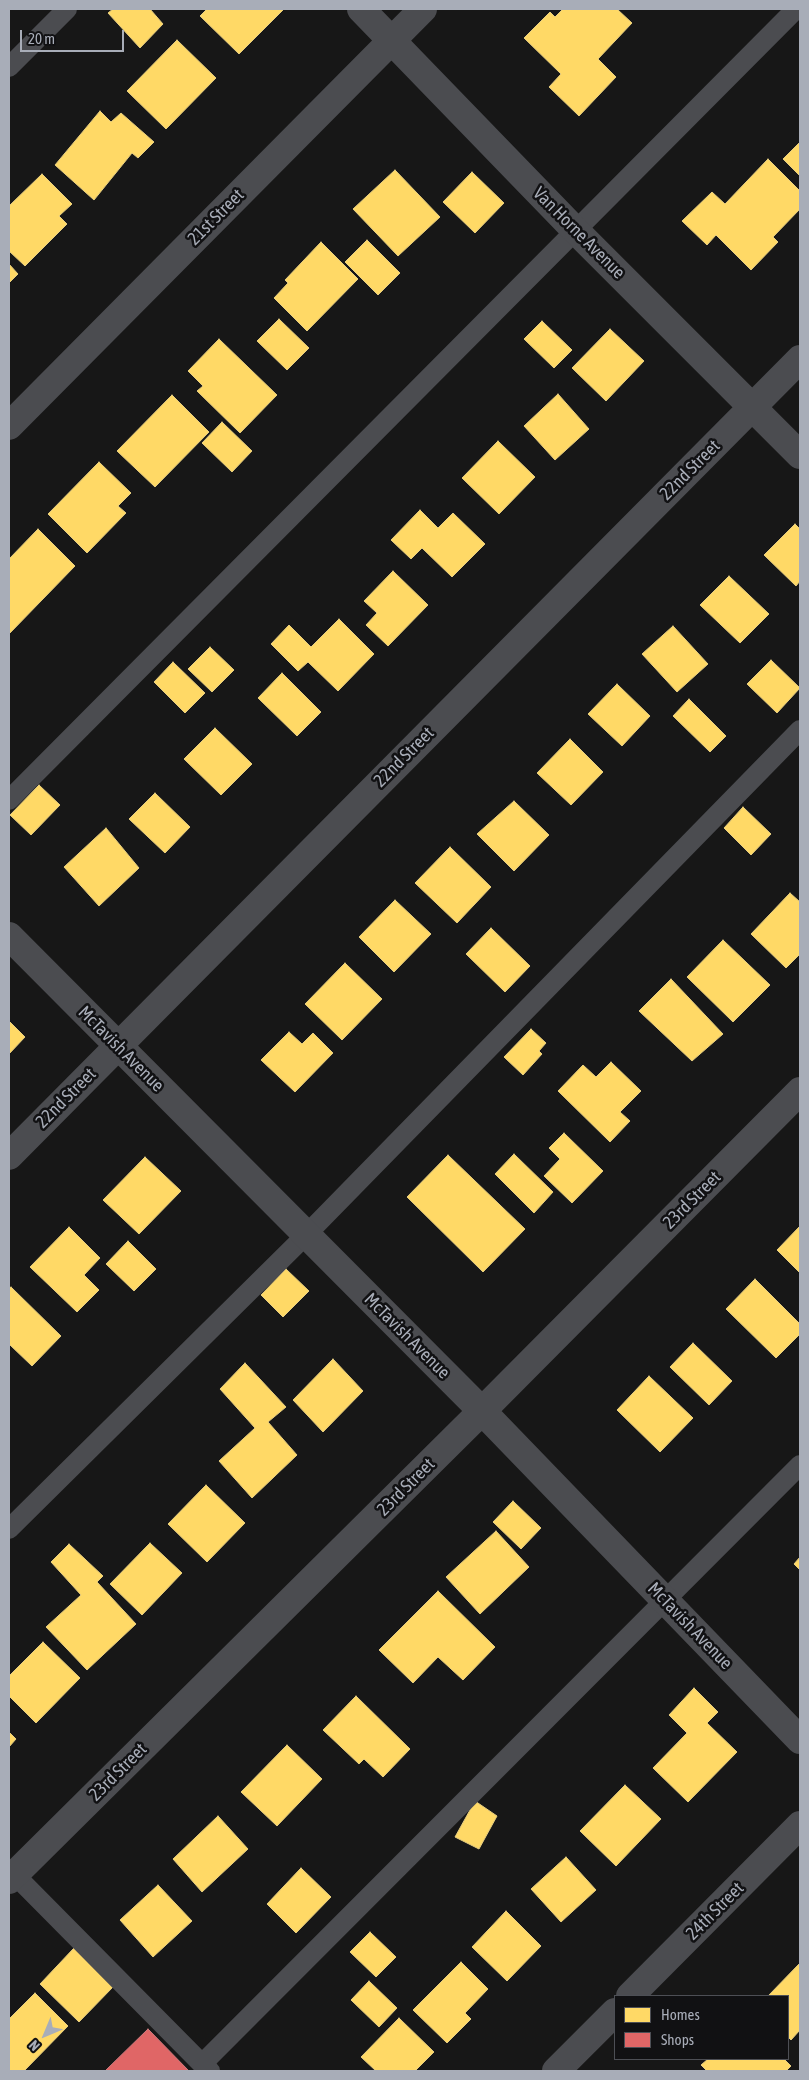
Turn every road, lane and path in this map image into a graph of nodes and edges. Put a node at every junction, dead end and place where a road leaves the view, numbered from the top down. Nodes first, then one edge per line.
1 (66, 9) edge
2 (361, 9) edge
3 (423, 9) edge
4 (796, 9) edge
5 (392, 40) junction
6 (9, 67) edge
7 (575, 230) junction
8 (800, 359) edge
9 (753, 407) junction
10 (9, 426) edge
11 (800, 455) edge
12 (800, 730) edge
13 (9, 800) edge
14 (9, 936) edge
15 (117, 1046) junction
16 (800, 1091) edge
17 (9, 1156) edge
18 (306, 1235) junction
19 (482, 1411) junction
20 (800, 1466) edge
21 (9, 1529) edge
22 (665, 1600) junction
23 (800, 1740) edge
24 (800, 1825) edge
25 (11, 1874) edge
26 (631, 1995) edge
27 (614, 2013) edge
28 (206, 2067) edge
29 (556, 2071) edge

1 - 6 lane
2 - 5 street, Van Horne Avenue
3 - 5 street, 21st Street
4 - 7 lane
5 - 7 street, Van Horne Avenue
5 - 10 street, 21st Street
7 - 9 street, Van Horne Avenue
7 - 13 lane
8 - 9 street, 22nd Street
9 - 11 street, Van Horne Avenue
9 - 15 street, 22nd Street
12 - 18 lane
14 - 15 street, McTavish Avenue
15 - 17 street, 22nd Street
15 - 18 street, McTavish Avenue
16 - 19 street, 23rd Street
18 - 19 street, McTavish Avenue
18 - 21 lane
19 - 22 street, McTavish Avenue
19 - 25 street, 23rd Street
20 - 22 lane
22 - 23 street, McTavish Avenue
22 - 28 lane
24 - 26 street, 24th Street
25 - 28 lane
27 - 29 street

